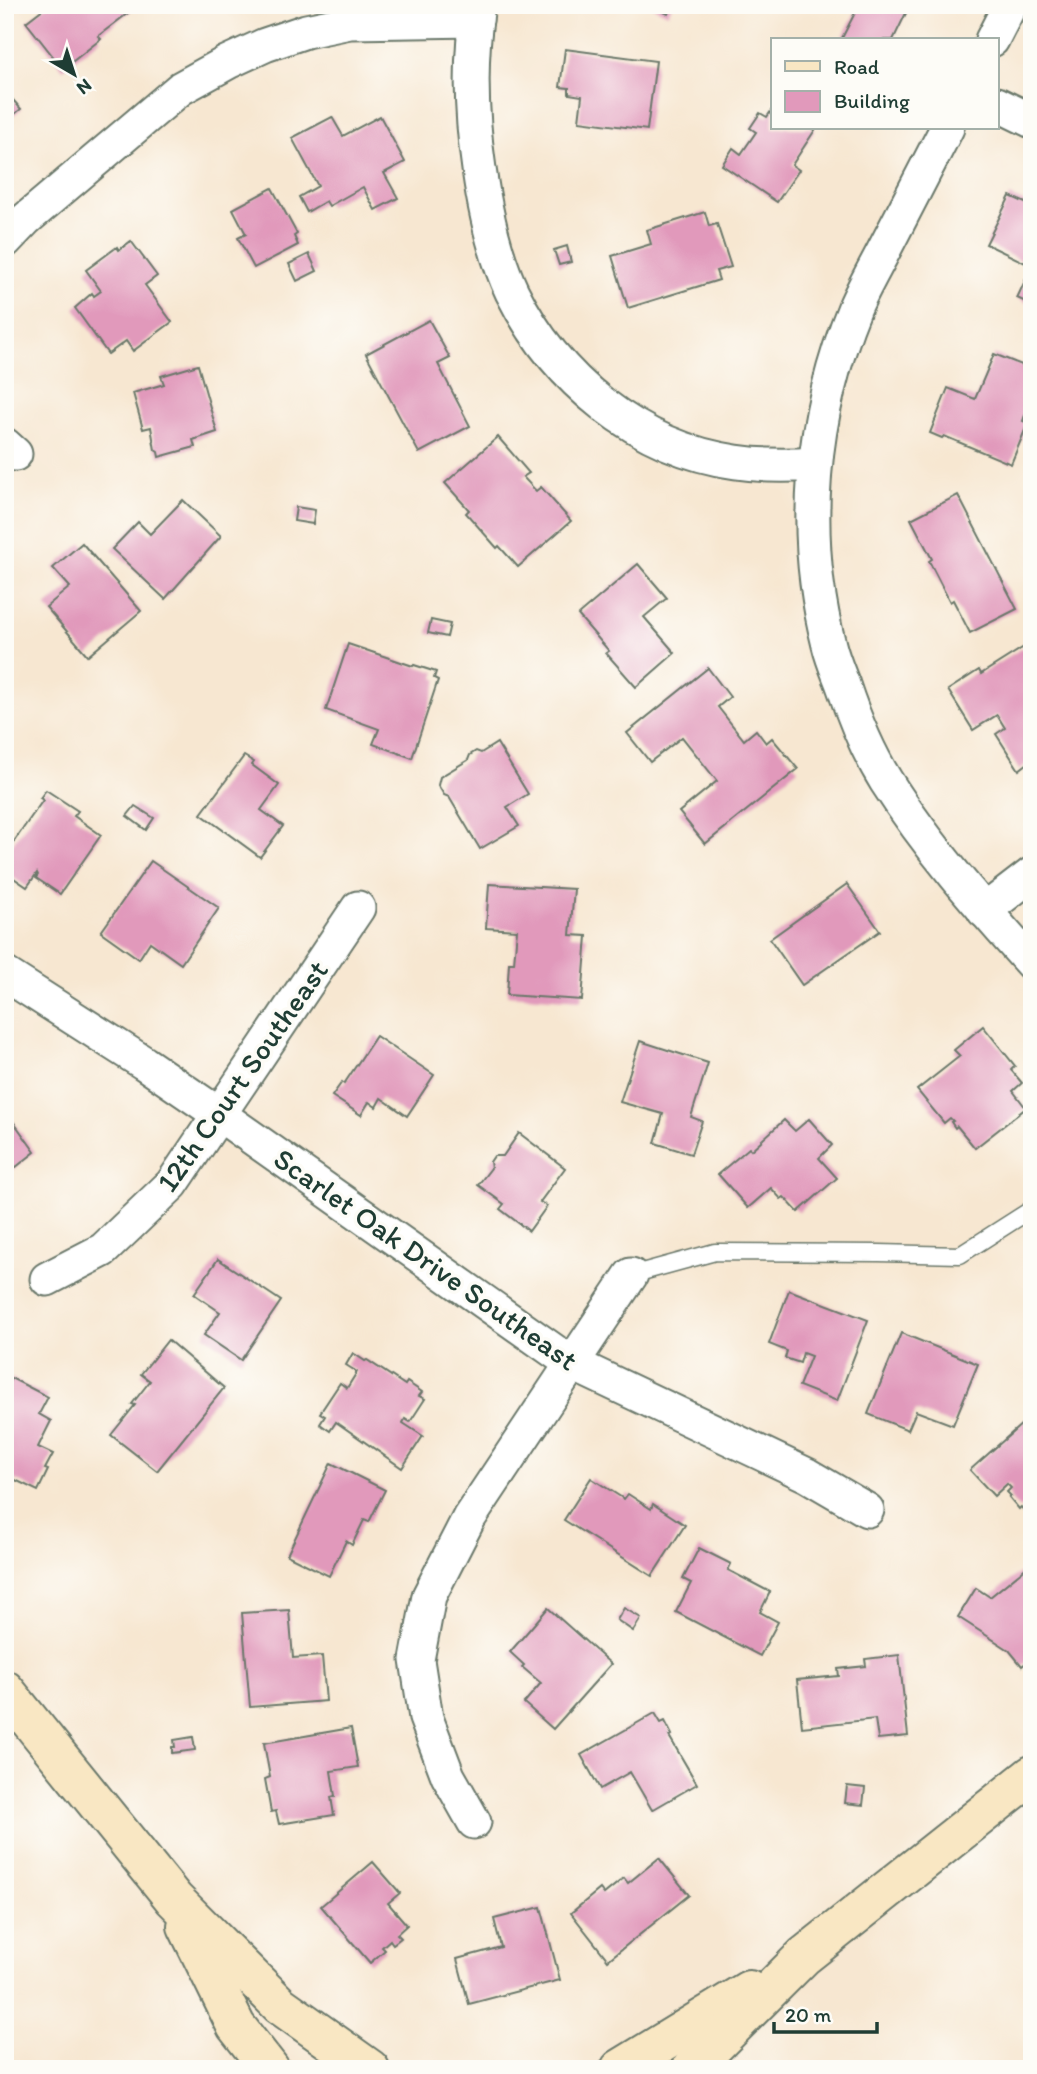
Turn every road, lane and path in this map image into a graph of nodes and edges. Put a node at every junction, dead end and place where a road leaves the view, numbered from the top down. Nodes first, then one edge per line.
1 (1010, 5) edge
2 (477, 13) edge
3 (993, 38) edge
4 (998, 104) edge
5 (1032, 121) edge
6 (946, 130) edge
7 (5, 241) edge
8 (815, 464) junction
9 (1032, 874) edge
10 (358, 908) dead end
11 (984, 911) junction
12 (1032, 964) edge
13 (5, 974) edge
14 (220, 1115) junction
15 (1032, 1209) edge
16 (631, 1275) joint
17 (47, 1279) dead end
18 (571, 1363) junction
19 (867, 1510) dead end
20 (5, 1690) edge
21 (1032, 1775) edge
22 (474, 1822) dead end
23 (174, 1899) junction
24 (804, 1956) junction
25 (270, 2069) edge
26 (370, 2069) edge
27 (620, 2069) edge
28 (691, 2069) edge

1 - 3 street
2 - 7 street
2 - 8 street
4 - 5 street
6 - 8 street
8 - 11 street
9 - 11 street
10 - 14 street, 12th Court Southeast
11 - 12 street
13 - 14 street, Scarlet Oak Drive Southeast
14 - 17 street, 12th Court Southeast
14 - 18 street, Scarlet Oak Drive Southeast
15 - 16 lane
16 - 18 street
18 - 19 street, Scarlet Oak Drive Southeast
18 - 22 street
20 - 23 street
21 - 24 street
23 - 25 street
23 - 26 street
24 - 27 street
24 - 28 street

